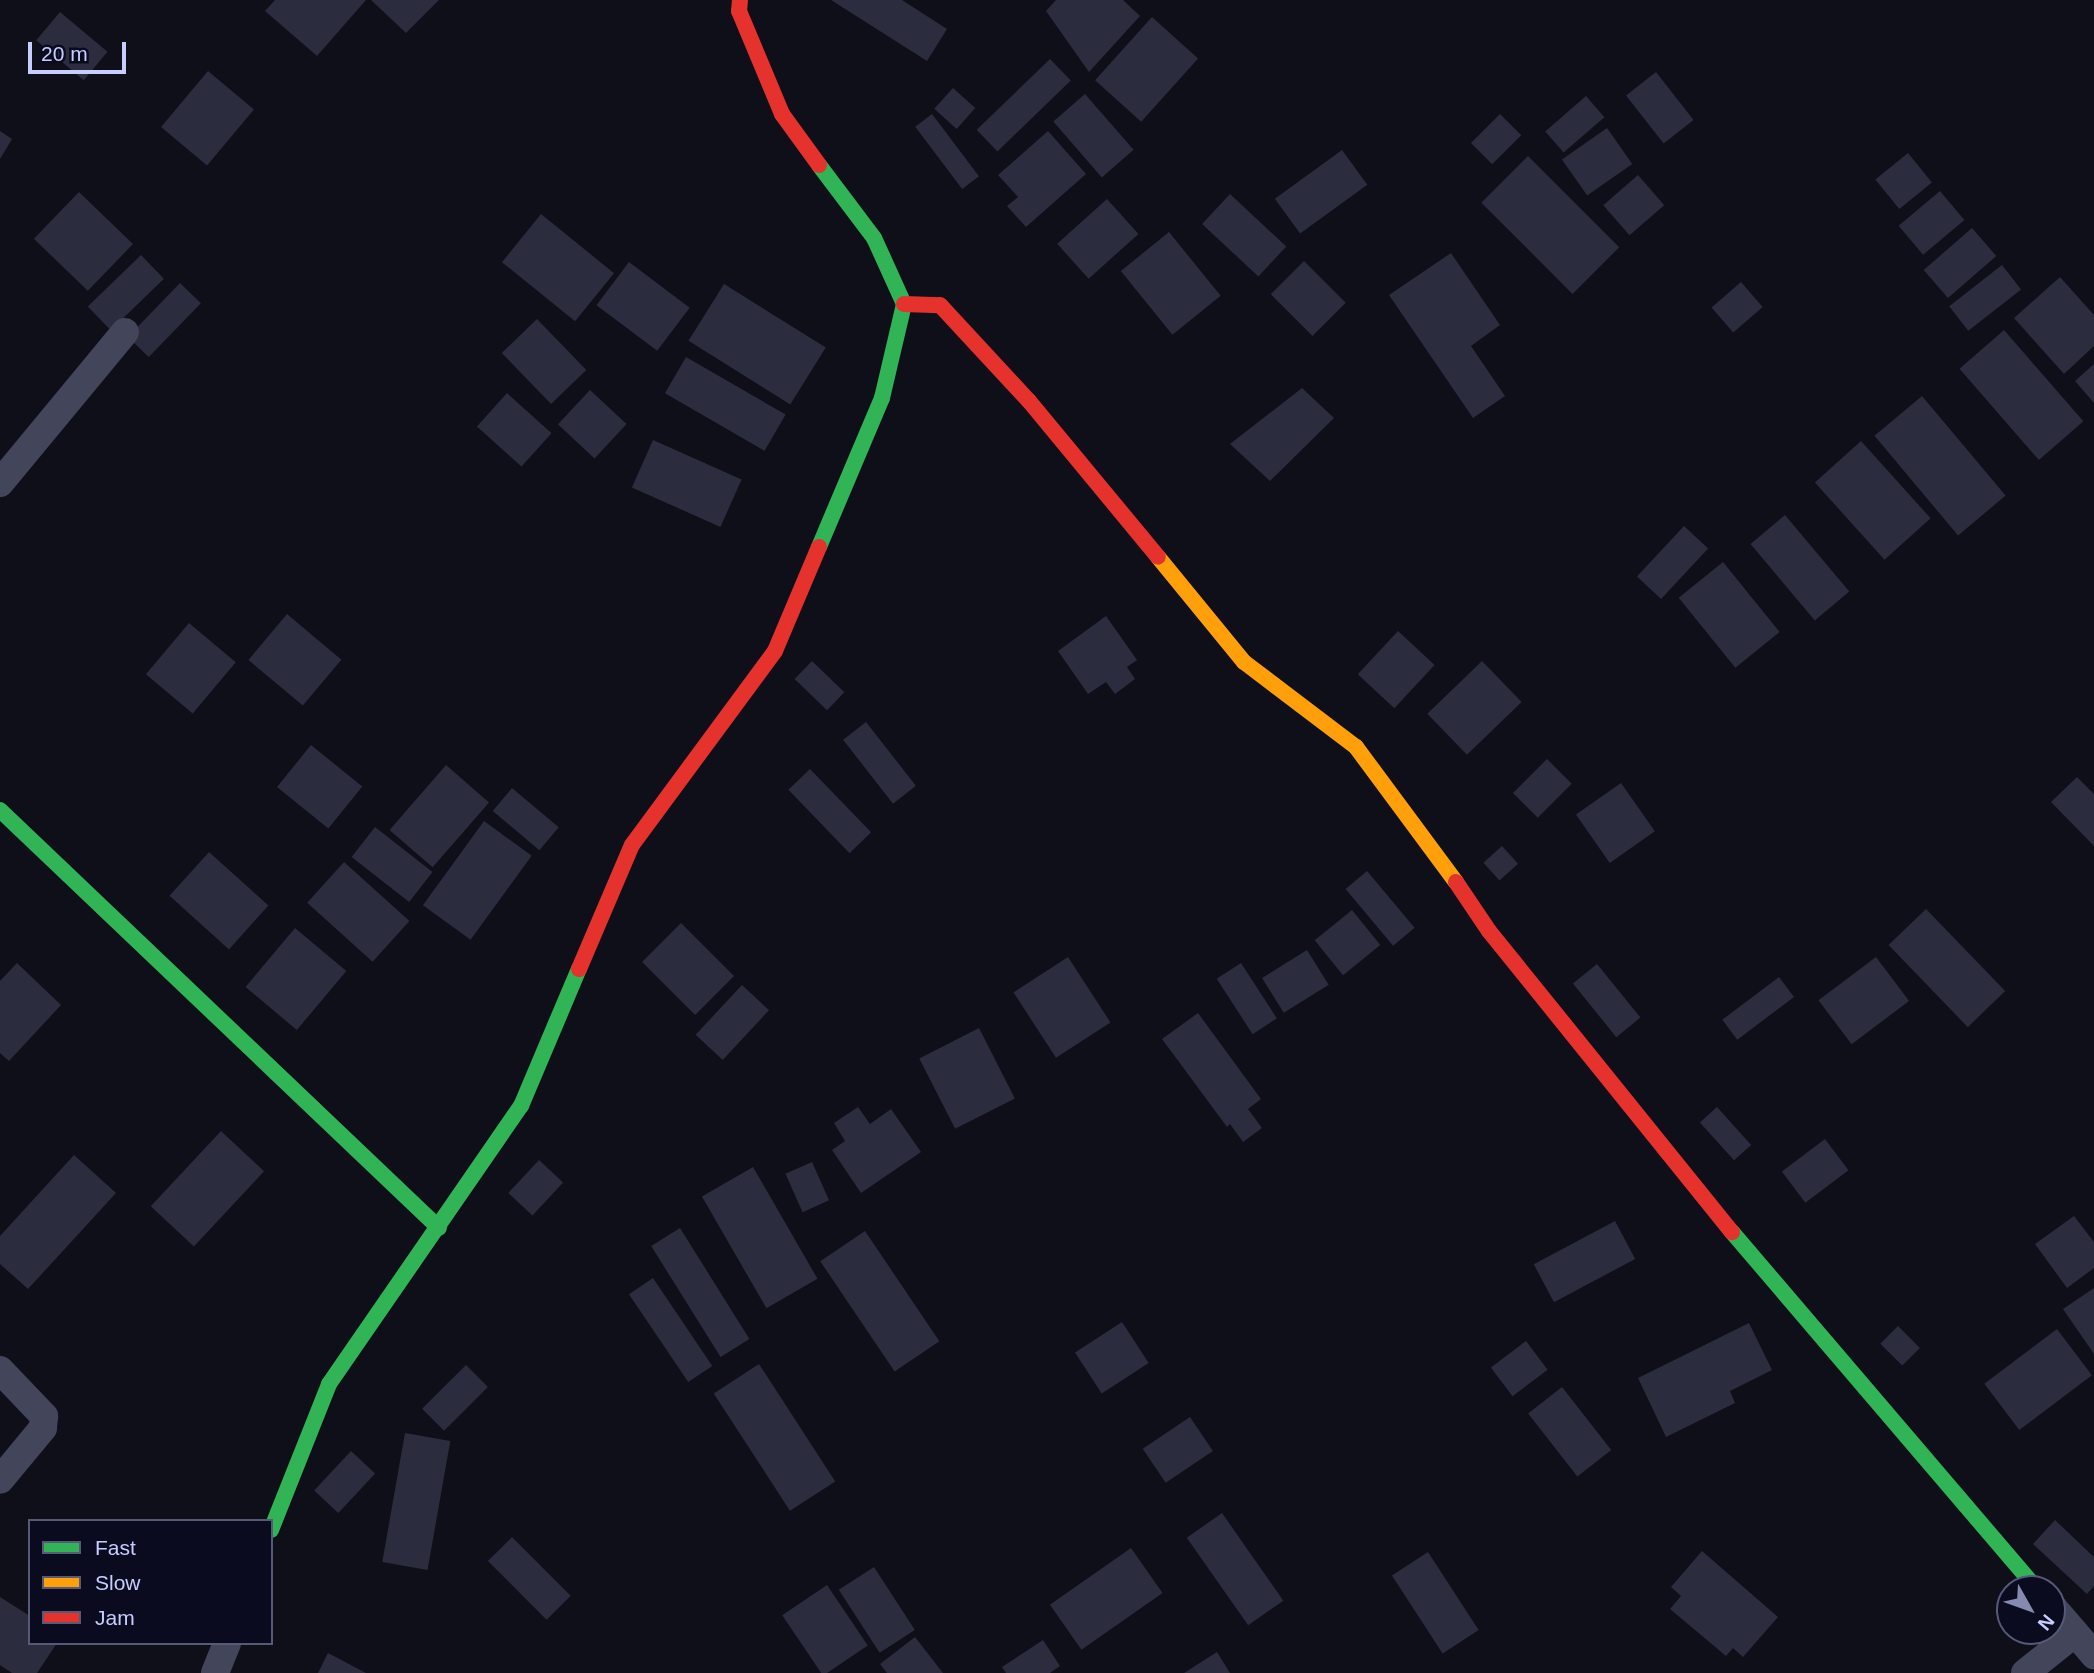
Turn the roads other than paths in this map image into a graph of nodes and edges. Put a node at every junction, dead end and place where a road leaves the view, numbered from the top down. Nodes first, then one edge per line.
1 (740, 0) edge
2 (904, 304) junction
3 (125, 332) dead end
4 (0, 483) edge
5 (0, 810) edge
6 (439, 1228) junction
7 (0, 1370) edge
8 (0, 1480) edge
9 (273, 1525) edge
10 (2025, 1575) edge
11 (2066, 1622) edge
12 (2075, 1633) junction
13 (226, 1645) edge
14 (2094, 1655) edge
15 (215, 1673) edge
16 (2025, 1673) edge

1 - 2 street
2 - 6 street
2 - 10 street
3 - 4 street
5 - 6 street
6 - 9 street
7 - 8 street
11 - 12 street
12 - 14 street
12 - 16 street
13 - 15 street

